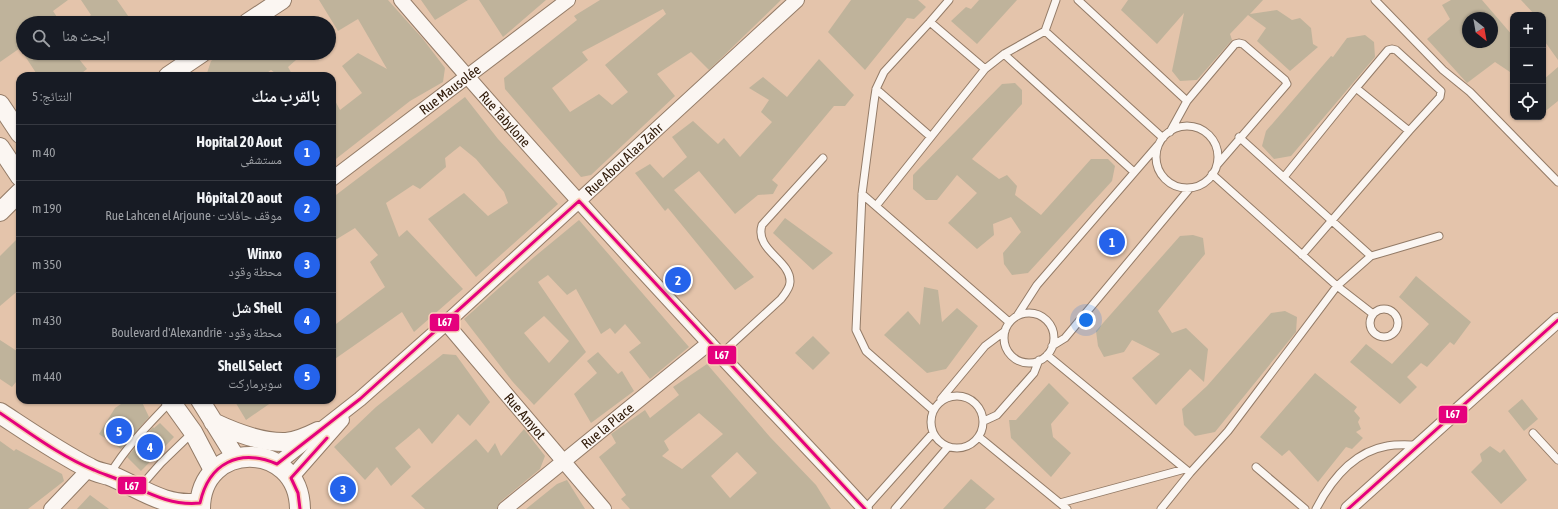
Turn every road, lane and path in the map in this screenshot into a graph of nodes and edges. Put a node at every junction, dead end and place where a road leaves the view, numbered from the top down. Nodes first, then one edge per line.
1 (282, 0) edge
2 (401, 0) edge
3 (568, 0) edge
4 (797, 0) edge
5 (949, 0) edge
6 (1056, 0) edge
7 (1078, 0) edge
8 (1375, 0) edge
9 (258, 16) edge
10 (930, 22) junction
11 (1045, 31) junction
12 (1004, 54) junction
13 (194, 60) edge
14 (985, 69) junction
15 (179, 72) edge
16 (467, 77) junction
17 (1356, 88) junction
18 (876, 89) junction
19 (1187, 101) junction
20 (0, 104) edge
21 (16, 128) edge
22 (1409, 131) junction
23 (1169, 132) junction
24 (931, 137) junction
25 (1240, 137) junction
26 (1163, 138) junction
27 (1158, 145) junction
28 (0, 147) edge
29 (823, 158) dead end
30 (1216, 165) junction
31 (16, 171) edge
32 (1134, 172) junction
33 (1212, 174) junction
34 (336, 176) edge
35 (1284, 177) junction
36 (1558, 182) edge
37 (1190, 188) junction
38 (862, 194) junction
39 (16, 196) edge
40 (579, 201) junction
41 (876, 206) junction
42 (0, 212) edge
43 (1331, 221) junction
44 (1439, 236) dead end
45 (1302, 255) junction
46 (1371, 256) junction
47 (1337, 286) junction
48 (1373, 314) junction
49 (1017, 316) junction
50 (1558, 320) edge
51 (1009, 322) junction
52 (446, 323) junction
53 (1005, 331) junction
54 (709, 343) junction
55 (1052, 346) junction
56 (720, 355) junction
57 (1047, 355) junction
58 (1039, 360) junction
59 (360, 399) junction
60 (938, 403) junction
61 (168, 404) edge
62 (173, 404) edge
63 (202, 404) edge
64 (933, 410) junction
65 (0, 413) edge
66 (984, 421) junction
67 (213, 422) junction
68 (318, 430) junction
69 (193, 432) junction
70 (933, 433) junction
71 (1533, 433) dead end
72 (979, 437) junction
73 (1418, 445) junction
74 (948, 446) junction
75 (236, 458) junction
76 (1558, 460) edge
77 (564, 461) junction
78 (277, 464) junction
79 (1256, 467) dead end
80 (1187, 471) junction
81 (98, 472) junction
82 (214, 472) junction
83 (291, 478) junction
84 (137, 490) junction
85 (1060, 503) junction
86 (301, 505) edge
87 (200, 506) edge
88 (51, 509) edge
89 (153, 509) edge
90 (505, 509) edge
91 (604, 509) edge
92 (865, 509) edge
93 (895, 509) edge
94 (1067, 509) edge
95 (1161, 509) edge
96 (1305, 509) edge
97 (1316, 509) edge
98 (1348, 509) edge

1 - 9 street
2 - 16 street, Rue Tabylone
3 - 16 street, Rue Mausolée
4 - 40 street, Rue Abou Alaa Zahr
5 - 10 lane
6 - 11 lane
7 - 19 lane
8 - 36 lane
10 - 14 lane
10 - 18 lane
11 - 12 lane
11 - 26 lane
12 - 14 lane
12 - 32 lane
13 - 15 street
14 - 24 lane
16 - 34 street, Rue Mausolée
16 - 40 street, Rue Tabylone
17 - 22 lane
17 - 22 lane
17 - 35 lane
18 - 24 lane
18 - 38 lane
19 - 23 lane
19 - 25 lane
20 - 21 street
22 - 43 lane
23 - 26 lane
23 - 30 lane
24 - 41 lane
25 - 30 lane
25 - 35 lane
26 - 27 lane
27 - 32 lane
27 - 37 lane
28 - 31 street
29 - 56 lane
30 - 33 lane
32 - 49 lane
33 - 37 lane
33 - 45 lane
35 - 43 lane
37 - 55 lane
38 - 41 lane
38 - 64 lane
39 - 42 street
40 - 52 street, Rue Abou Alaa Zahr
40 - 54 street, Rue Tabylone
41 - 51 lane
43 - 45 lane
43 - 46 lane
44 - 46 lane
45 - 47 lane
46 - 47 lane
47 - 48 lane
47 - 80 lane
48 - 48 lane
49 - 51 lane
49 - 55 lane
50 - 73 street
51 - 53 lane
52 - 59 street, Rue Abou Alaa Zahr
52 - 77 street, Rue Amyot
53 - 58 lane
53 - 60 lane
54 - 56 street, Rue Tabylone
54 - 77 street, Rue la Place
55 - 57 lane
56 - 92 street, Rue Tabylone
57 - 58 lane
57 - 80 lane
58 - 66 lane
59 - 68 street, Rue Abou Alaa Zahr
59 - 83 street, Rue Abou Alaa Zahr
60 - 64 lane
60 - 66 lane
61 - 81 lane
62 - 69 street
63 - 67 street
64 - 70 lane
65 - 81 main road
66 - 72 lane
67 - 68 street
67 - 75 street
68 - 78 street, Rue Abou Alaa Zahr
69 - 82 street
69 - 84 lane
70 - 74 lane
70 - 92 lane
71 - 76 lane
72 - 74 lane
72 - 85 lane
73 - 97 lane
73 - 98 street
74 - 93 lane
75 - 78 main road
75 - 82 main road
77 - 90 street, Rue la Place
77 - 91 street, Rue Amyot
78 - 83 main road
79 - 96 lane
80 - 85 lane
80 - 95 lane
81 - 84 main road
81 - 88 street
81 - 89 main road
82 - 87 main road
83 - 86 main road
84 - 87 main road
85 - 94 lane

